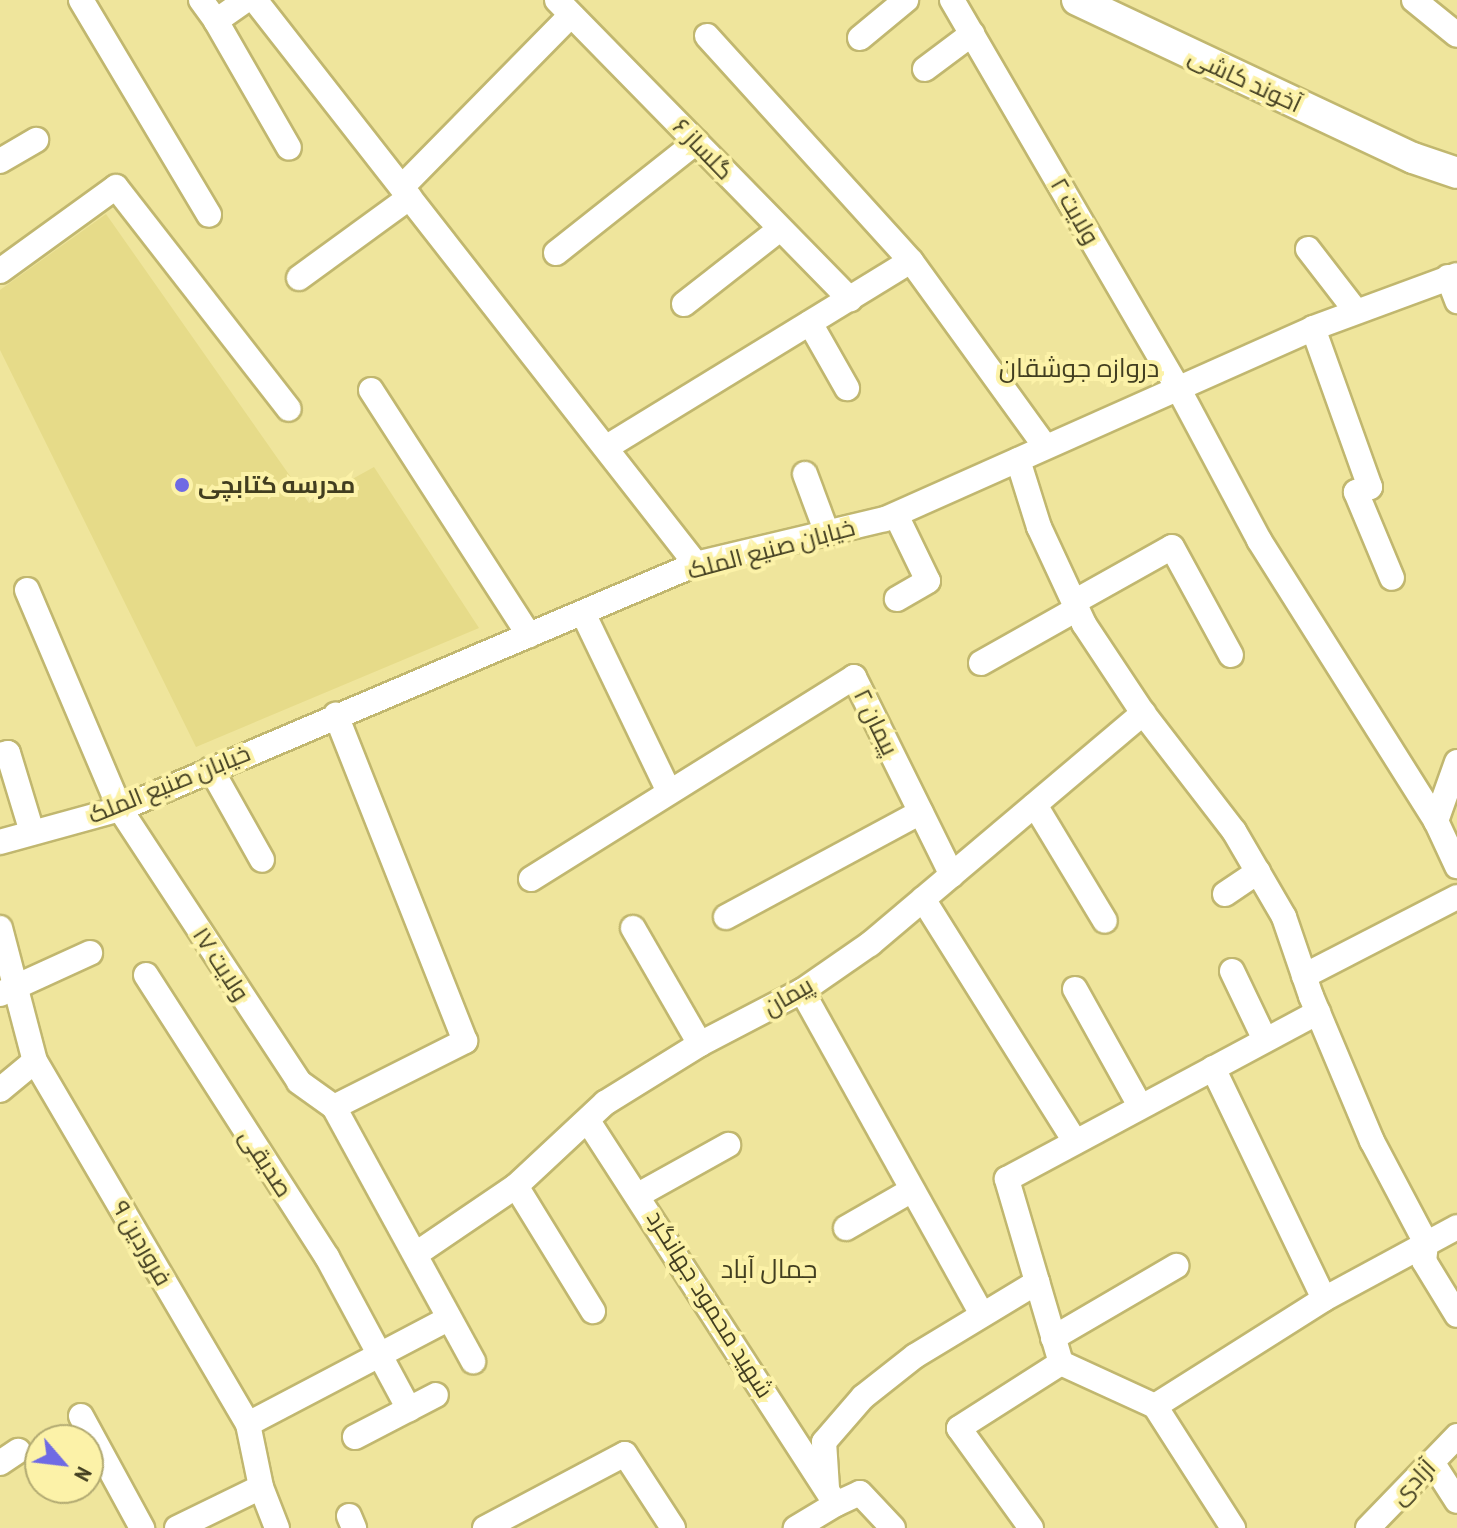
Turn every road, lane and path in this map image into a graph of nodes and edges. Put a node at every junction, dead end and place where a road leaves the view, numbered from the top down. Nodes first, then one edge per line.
1 (81, 0) edge
2 (201, 0) edge
3 (246, 0) edge
4 (255, 0) edge
5 (906, 0) edge
6 (952, 0) edge
7 (1077, 0) edge
8 (1414, 0) edge
9 (564, 8) edge
10 (216, 21) junction
11 (1452, 21) edge
12 (972, 34) junction
13 (707, 36) dead end
14 (860, 38) dead end
15 (925, 69) dead end
16 (36, 140) dead end
17 (696, 142) junction
18 (289, 148) dead end
19 (1457, 153) edge
20 (1413, 158) junction
21 (0, 161) edge
22 (1457, 173) edge
23 (406, 192) junction
24 (209, 215) dead end
25 (780, 229) junction
26 (1308, 249) dead end
27 (556, 253) dead end
28 (911, 261) junction
29 (1454, 269) edge
30 (0, 271) edge
31 (299, 278) dead end
32 (850, 299) junction
33 (1457, 301) edge
34 (684, 304) dead end
35 (1356, 311) junction
36 (810, 323) junction
37 (1313, 328) junction
38 (847, 388) dead end
39 (1178, 388) junction
40 (371, 390) dead end
41 (289, 409) dead end
42 (1045, 446) junction
43 (607, 447) junction
44 (1018, 460) junction
45 (805, 474) dead end
46 (896, 515) junction
47 (827, 533) junction
48 (696, 564) junction
49 (1392, 578) dead end
50 (27, 590) dead end
51 (897, 599) dead end
52 (1076, 606) junction
53 (584, 615) junction
54 (529, 635) junction
55 (1231, 655) dead end
56 (981, 663) dead end
57 (1143, 713) junction
58 (336, 715) junction
59 (0, 755) edge
60 (1457, 762) edge
61 (211, 769) junction
62 (669, 792) junction
63 (1035, 805) junction
64 (120, 809) junction
65 (921, 812) junction
66 (1436, 821) junction
67 (32, 832) junction
68 (0, 842) edge
69 (262, 860) dead end
70 (1457, 866) edge
71 (1258, 872) junction
72 (952, 875) junction
73 (531, 879) dead end
74 (1225, 894) dead end
75 (1457, 897) edge
76 (923, 899) junction
77 (726, 917) dead end
78 (1105, 921) dead end
79 (0, 928) edge
80 (633, 928) dead end
81 (90, 953) dead end
82 (1232, 971) dead end
83 (146, 975) dead end
84 (1304, 976) junction
85 (1075, 989) dead end
86 (10, 991) edge
87 (802, 991) junction
88 (1318, 1012) junction
89 (1265, 1040) junction
90 (700, 1044) junction
91 (35, 1061) junction
92 (1213, 1068) junction
93 (0, 1090) edge
94 (1140, 1106) junction
95 (334, 1107) junction
96 (588, 1121) junction
97 (1075, 1141) junction
98 (728, 1145) dead end
99 (516, 1186) junction
100 (912, 1190) junction
101 (640, 1194) junction
102 (1457, 1227) edge
103 (846, 1228) dead end
104 (1426, 1243) junction
105 (416, 1254) junction
106 (1176, 1266) dead end
107 (1037, 1282) junction
108 (1324, 1299) junction
109 (593, 1311) dead end
110 (981, 1313) junction
111 (1457, 1315) edge
112 (448, 1319) junction
113 (1053, 1338) junction
114 (379, 1355) junction
115 (473, 1361) dead end
116 (1061, 1363) junction
117 (436, 1395) dead end
118 (1155, 1406) junction
119 (409, 1409) junction
120 (81, 1416) dead end
121 (248, 1424) junction
122 (1457, 1436) edge
123 (355, 1437) dead end
124 (1432, 1462) junction
125 (261, 1487) junction
126 (1457, 1501) edge
127 (830, 1509) edge
128 (665, 1526) edge
129 (142, 1528) edge
130 (177, 1528) edge
131 (277, 1528) edge
132 (485, 1528) edge
133 (796, 1528) edge
134 (893, 1528) edge
135 (1031, 1528) edge
136 (1233, 1528) edge
137 (1368, 1528) edge

1 - 24 street
2 - 10 street
3 - 10 street
4 - 23 street
5 - 14 street
6 - 12 street, ولایت ۲
7 - 20 main road, آخوند کاشی
8 - 11 street
9 - 17 street, گلساز ۶
9 - 23 street
10 - 18 street
12 - 15 street
12 - 39 street, ولایت ۲
13 - 28 street
16 - 21 street
17 - 25 street, گلساز ۶
17 - 27 street
19 - 20 main road
20 - 22 main road, آخوند کاشی
23 - 31 street
23 - 43 street
25 - 32 street, گلساز ۶
25 - 34 street
26 - 35 street
28 - 32 street
28 - 42 street
29 - 33 street
29 - 35 street, خیابان صنیع الملک
30 - 41 street
32 - 36 street
35 - 37 street, خیابان صنیع الملک
36 - 38 street
36 - 43 street
37 - 39 street, خیابان صنیع الملک
37 - 49 street
39 - 42 street, خیابان صنیع الملک
39 - 66 street, ولایت ۲
40 - 54 street
42 - 44 street, خیابان صنیع الملک
43 - 48 street
44 - 46 street, خیابان صنیع الملک
44 - 52 street
45 - 47 street
46 - 47 street, خیابان صنیع الملک
46 - 51 street
47 - 48 street, خیابان صنیع الملک
48 - 53 street, خیابان صنیع الملک
50 - 64 street, ولایت ۱۷
52 - 55 street
52 - 56 street
52 - 57 street
53 - 54 street, خیابان صنیع الملک
53 - 62 street
54 - 58 street, خیابان صنیع الملک
57 - 63 street, پیمان
57 - 71 street
58 - 61 street, خیابان صنیع الملک
58 - 95 street
59 - 67 street
60 - 66 street
61 - 64 street, خیابان صنیع الملک
61 - 69 street
62 - 65 street, پیمان ۲
62 - 73 street
63 - 72 street, پیمان
63 - 78 street
64 - 67 street, خیابان صنیع الملک
64 - 95 street, ولایت ۱۷
65 - 72 street, پیمان ۲
65 - 77 street
66 - 70 street, ولایت ۲
67 - 68 street, خیابان صنیع الملک
71 - 74 street
71 - 84 street
72 - 76 street, پیمان
75 - 84 street
76 - 87 street, پیمان
76 - 97 street
79 - 86 street, فروردین ۹
80 - 90 street
81 - 86 street
82 - 89 street
83 - 114 street, صدیقی
84 - 88 street
85 - 94 street
86 - 91 street, فروردین ۹
87 - 90 street, پیمان
87 - 100 street
88 - 89 street
88 - 104 street
89 - 92 street
90 - 96 street, پیمان
91 - 93 street
91 - 121 street, فروردین ۹
92 - 94 street
92 - 108 street
94 - 97 street
95 - 105 street
96 - 99 street, پیمان
96 - 101 street, شهید محمود جهانگرد
97 - 107 street
98 - 101 street
99 - 105 street, پیمان
99 - 109 street
100 - 103 street
100 - 110 street
101 - 127 street, شهید محمود جهانگرد
102 - 104 street
104 - 108 street
104 - 111 street
105 - 112 street
106 - 113 street
107 - 110 street
107 - 113 street
108 - 118 street
110 - 127 street
112 - 114 street
112 - 115 street
113 - 116 street
114 - 119 street
114 - 121 street
116 - 118 street
116 - 135 street
117 - 119 street
118 - 136 street
119 - 123 street
120 - 129 street
121 - 125 street, فروردین ۹
122 - 124 street, آزادی
124 - 126 street
124 - 137 street, آزادی
125 - 130 street
125 - 131 street, فروردین ۹
127 - 133 street
127 - 134 street
128 - 132 street

